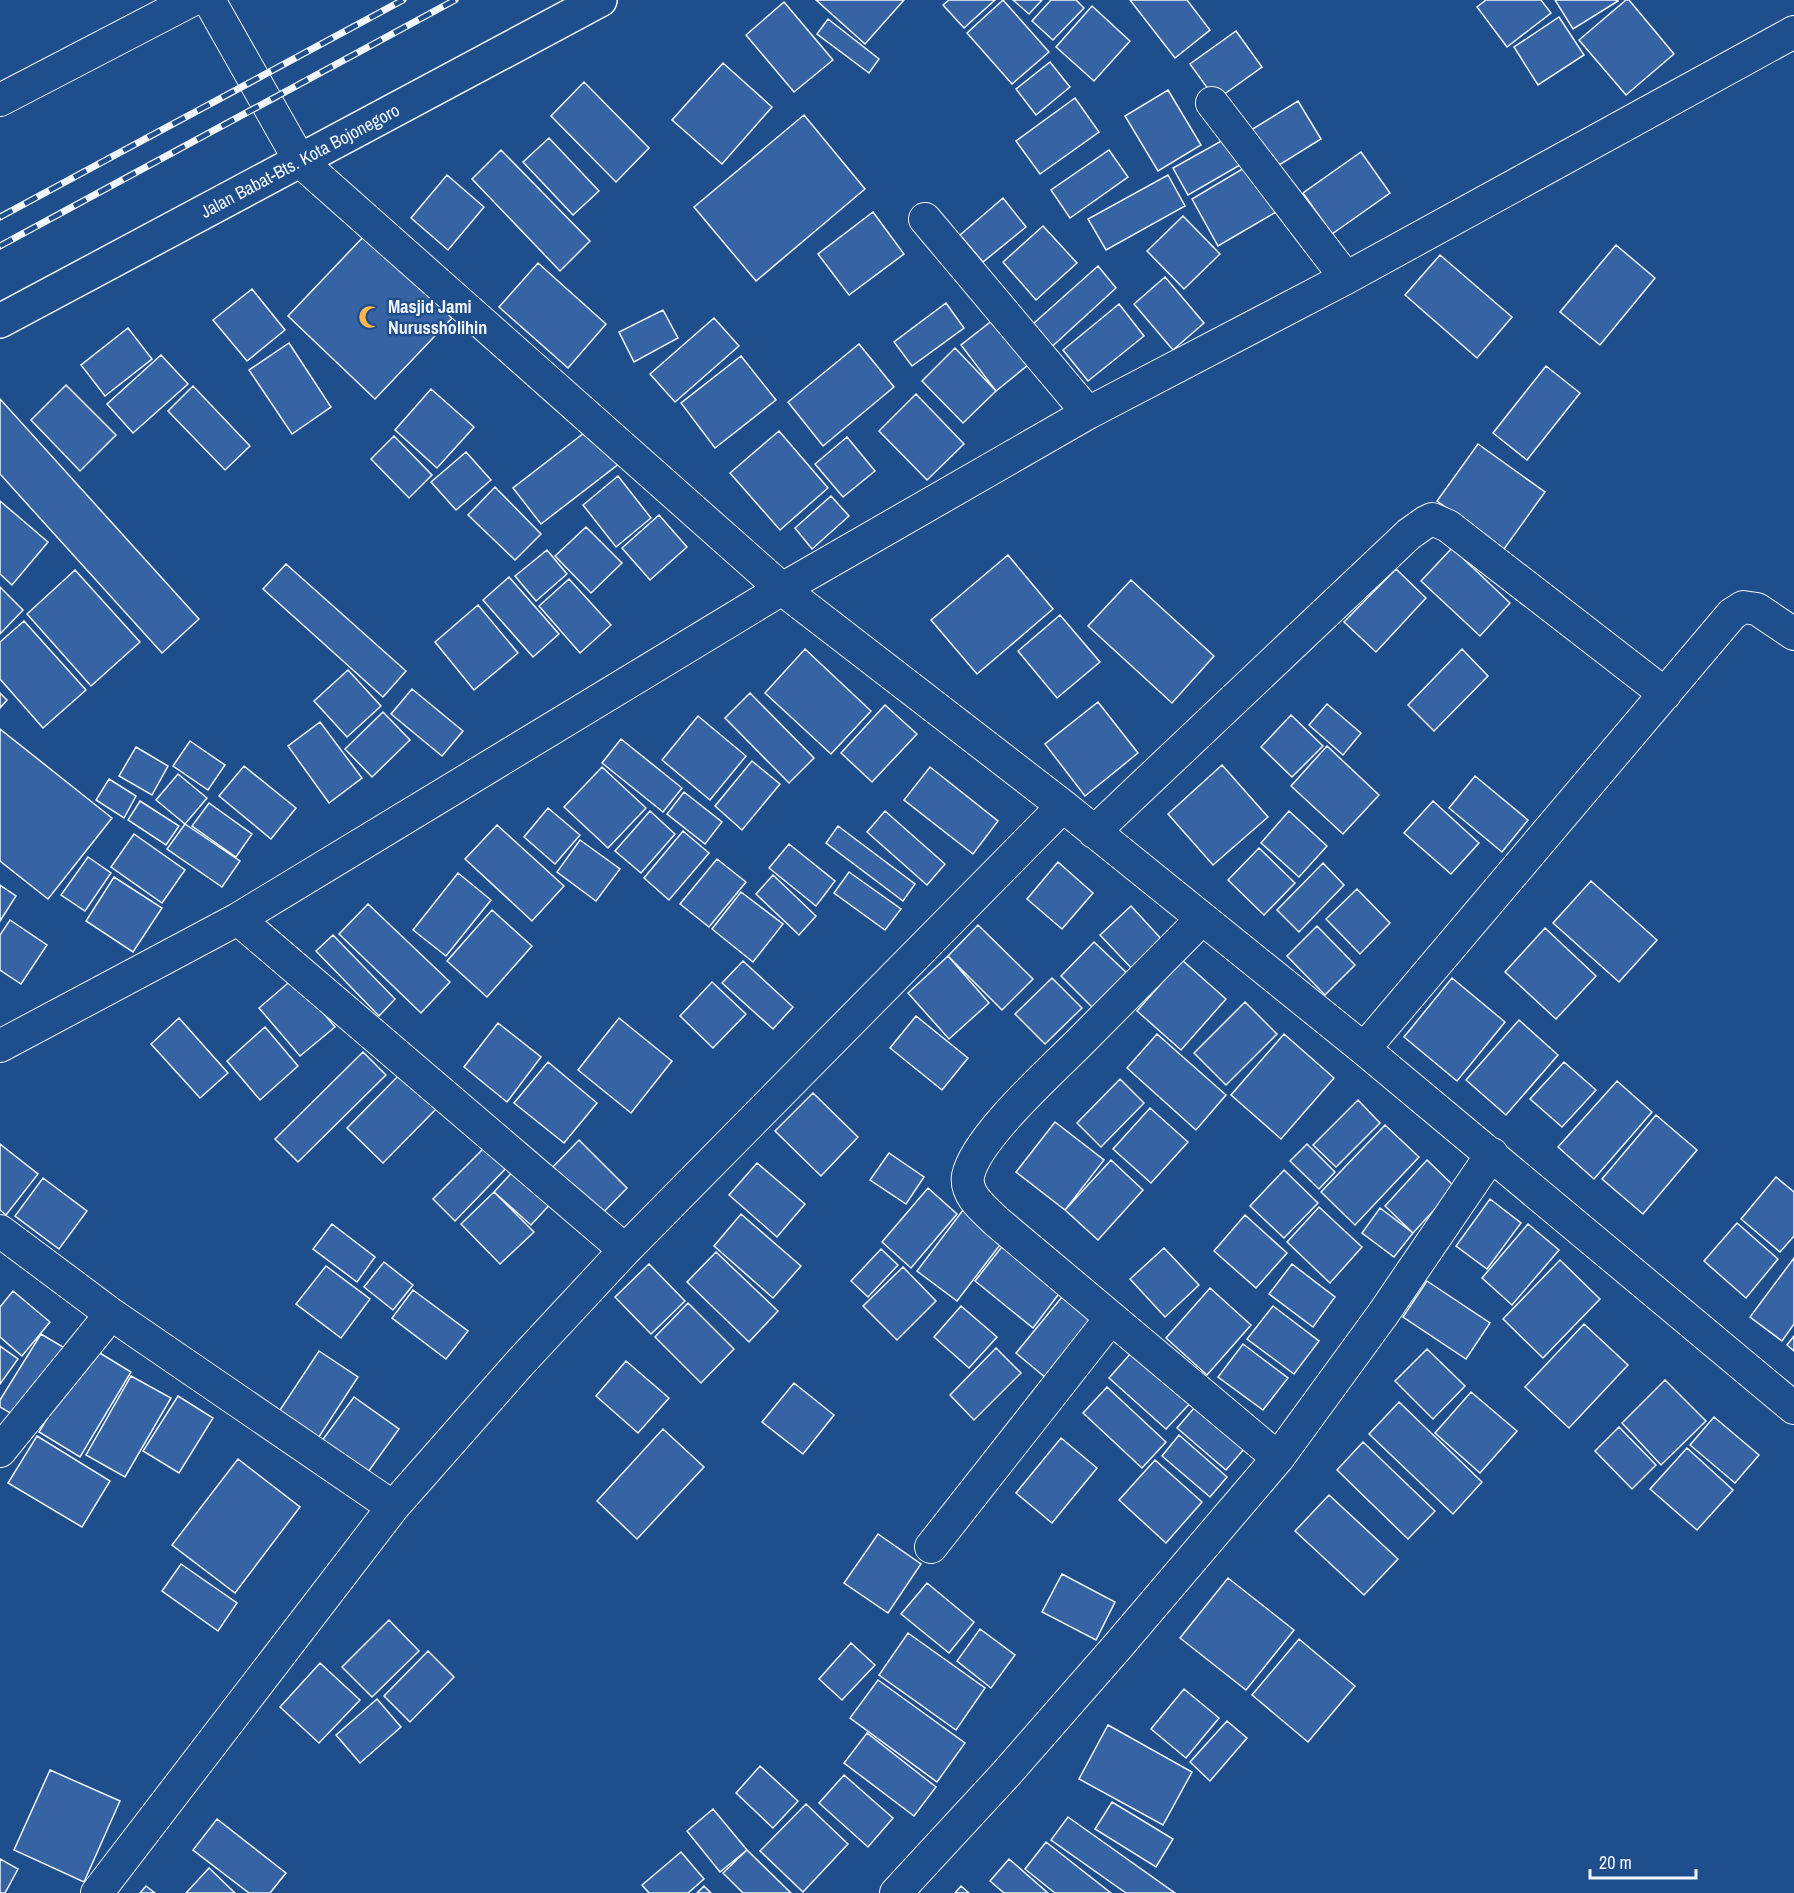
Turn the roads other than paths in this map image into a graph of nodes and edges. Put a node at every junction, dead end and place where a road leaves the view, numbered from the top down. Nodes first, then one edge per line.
1 (192, 0) edge
2 (209, 0) edge
3 (600, 0) edge
4 (1794, 32) edge
5 (0, 100) edge
6 (1212, 103) dead end
7 (300, 161) junction
8 (924, 219) dead end
9 (1346, 278) junction
10 (0, 321) edge
11 (1088, 413) junction
12 (782, 589) junction
13 (1794, 634) edge
14 (1665, 694) junction
15 (1063, 807) junction
16 (1094, 832) junction
17 (238, 919) junction
18 (1202, 919) junction
19 (0, 1046) edge
20 (1364, 1049) junction
21 (1492, 1154) junction
22 (0, 1231) edge
23 (625, 1250) junction
24 (111, 1314) junction
25 (1111, 1318) junction
26 (1794, 1408) edge
27 (0, 1451) edge
28 (1278, 1458) junction
29 (393, 1507) junction
30 (931, 1547) dead end
31 (97, 1893) edge
32 (896, 1893) edge

1 - 5 street
2 - 7 street
3 - 7 highway, Jalan Babat-Bts. Kota Bojonegoro
4 - 9 street
6 - 9 street
7 - 10 highway, Jalan Babat-Bts. Kota Bojonegoro
7 - 12 street
8 - 11 street
9 - 11 street
11 - 12 street
12 - 15 street
12 - 17 street
13 - 14 street
14 - 16 street
14 - 20 street
15 - 16 street
15 - 23 street
16 - 18 street
17 - 19 street
17 - 23 street
18 - 20 street
18 - 25 street
20 - 21 street
21 - 26 street
21 - 28 street
22 - 24 street
23 - 29 street
24 - 27 street
24 - 29 street
25 - 28 street
25 - 30 street
28 - 32 street
29 - 31 street

